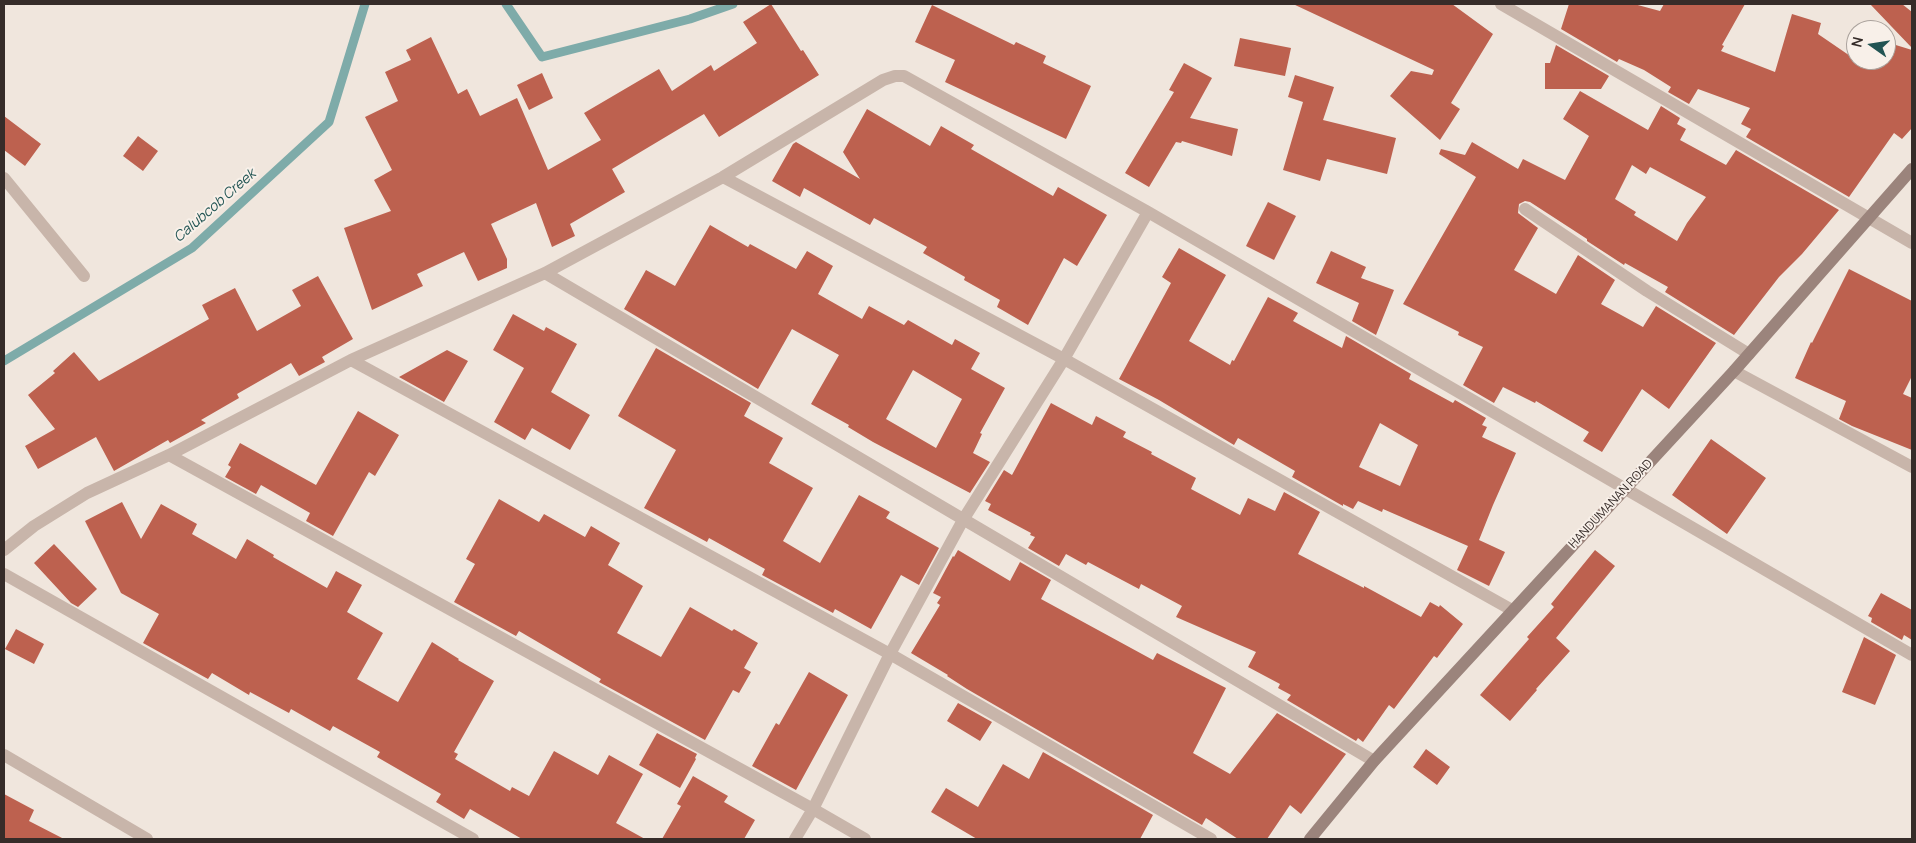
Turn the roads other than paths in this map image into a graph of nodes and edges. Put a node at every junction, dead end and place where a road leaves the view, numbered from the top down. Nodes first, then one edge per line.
1 (1501, 4) edge
2 (1912, 169) edge
3 (723, 177) junction
4 (4, 178) edge
5 (1525, 209) dead end
6 (1148, 212) junction
7 (1869, 218) junction
8 (1912, 243) edge
9 (545, 273) junction
10 (84, 276) dead end
11 (1750, 354) junction
12 (1064, 359) junction
13 (351, 360) junction
14 (1734, 371) junction
15 (169, 455) junction
16 (1912, 468) edge
17 (1625, 489) junction
18 (963, 520) junction
19 (4, 550) edge
20 (4, 574) edge
21 (1512, 610) junction
22 (890, 654) junction
23 (1912, 655) edge
24 (4, 755) edge
25 (1374, 761) junction
26 (813, 809) junction
27 (147, 839) edge
28 (473, 839) edge
29 (795, 839) edge
30 (865, 839) edge
31 (1211, 839) edge
32 (1310, 839) edge

1 - 7 street
2 - 7 street, HANDUMANAN ROAD
3 - 6 street
3 - 9 street
3 - 12 street
4 - 10 street
5 - 11 street
6 - 12 street
6 - 17 street
7 - 8 street
7 - 11 street, HANDUMANAN ROAD
9 - 13 street
9 - 18 street
11 - 14 street, HANDUMANAN ROAD
12 - 18 street
12 - 21 street
13 - 15 street
13 - 22 street
14 - 16 street
14 - 17 street, HANDUMANAN ROAD
15 - 19 street
15 - 26 street
17 - 21 street, HANDUMANAN ROAD
17 - 23 street
18 - 22 street
18 - 25 street
20 - 28 street
21 - 25 street, HANDUMANAN ROAD
22 - 26 street
22 - 31 street
24 - 27 street
25 - 32 street, HANDUMANAN ROAD
26 - 29 street
26 - 30 street

